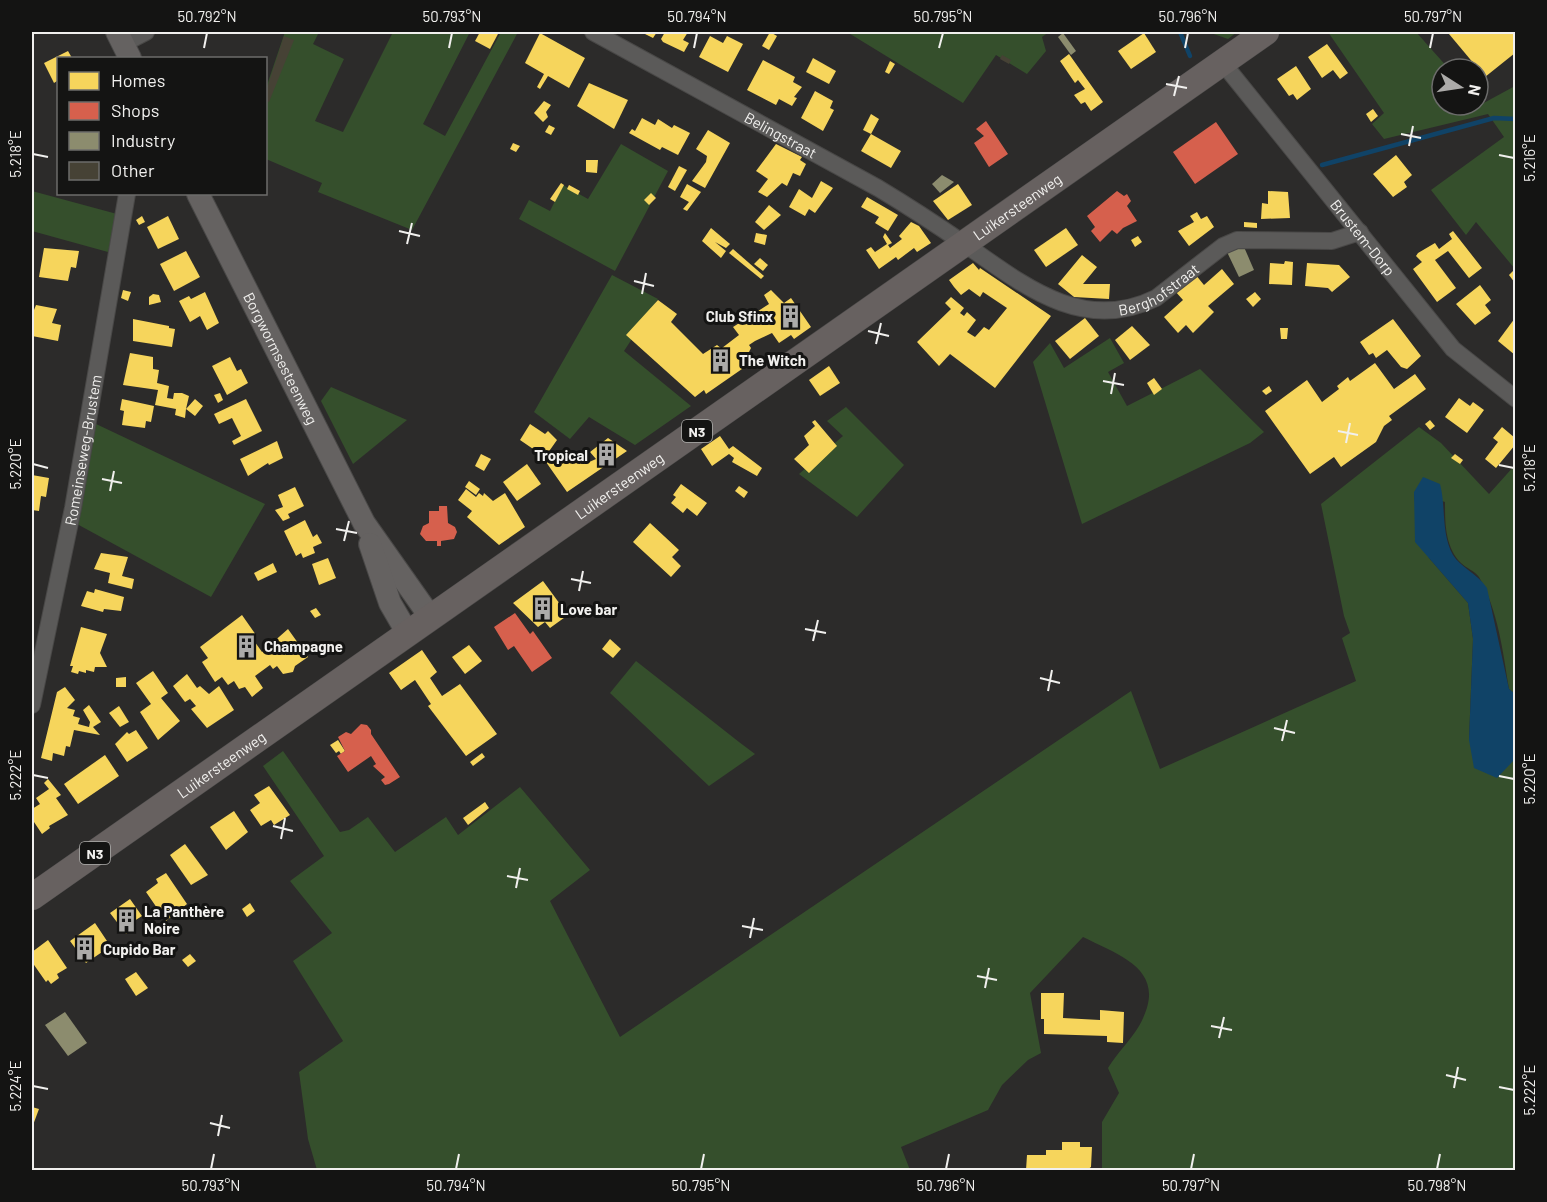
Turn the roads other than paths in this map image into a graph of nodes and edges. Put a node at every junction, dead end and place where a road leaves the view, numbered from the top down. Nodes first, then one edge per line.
1 (146, 32) edge
2 (593, 32) edge
3 (1266, 32) edge
4 (123, 44) edge
5 (1222, 62) junction
6 (127, 195) edge
7 (199, 195) edge
8 (1360, 232) junction
9 (964, 244) junction
10 (1515, 399) edge
11 (364, 523) junction
12 (431, 618) junction
13 (408, 634) junction
14 (32, 705) edge
15 (32, 897) edge

1 - 4 street
2 - 9 street, Belingstraat
3 - 5 main road, Luikersteenweg / N3
5 - 8 street, Brustem-Dorp
5 - 9 main road, Luikersteenweg / N3
6 - 14 street, Romeinseweg-Brustem
7 - 11 main road, Borgwormsesteenweg
8 - 9 street, Berghofstraat
8 - 10 street, Brustem-Dorp
9 - 12 main road, Luikersteenweg / N3
11 - 12 main road, Borgwormsesteenweg
11 - 13 main road, Borgwormsesteenweg
12 - 13 main road, Luikersteenweg / N3
13 - 15 main road, Luikersteenweg / N3

